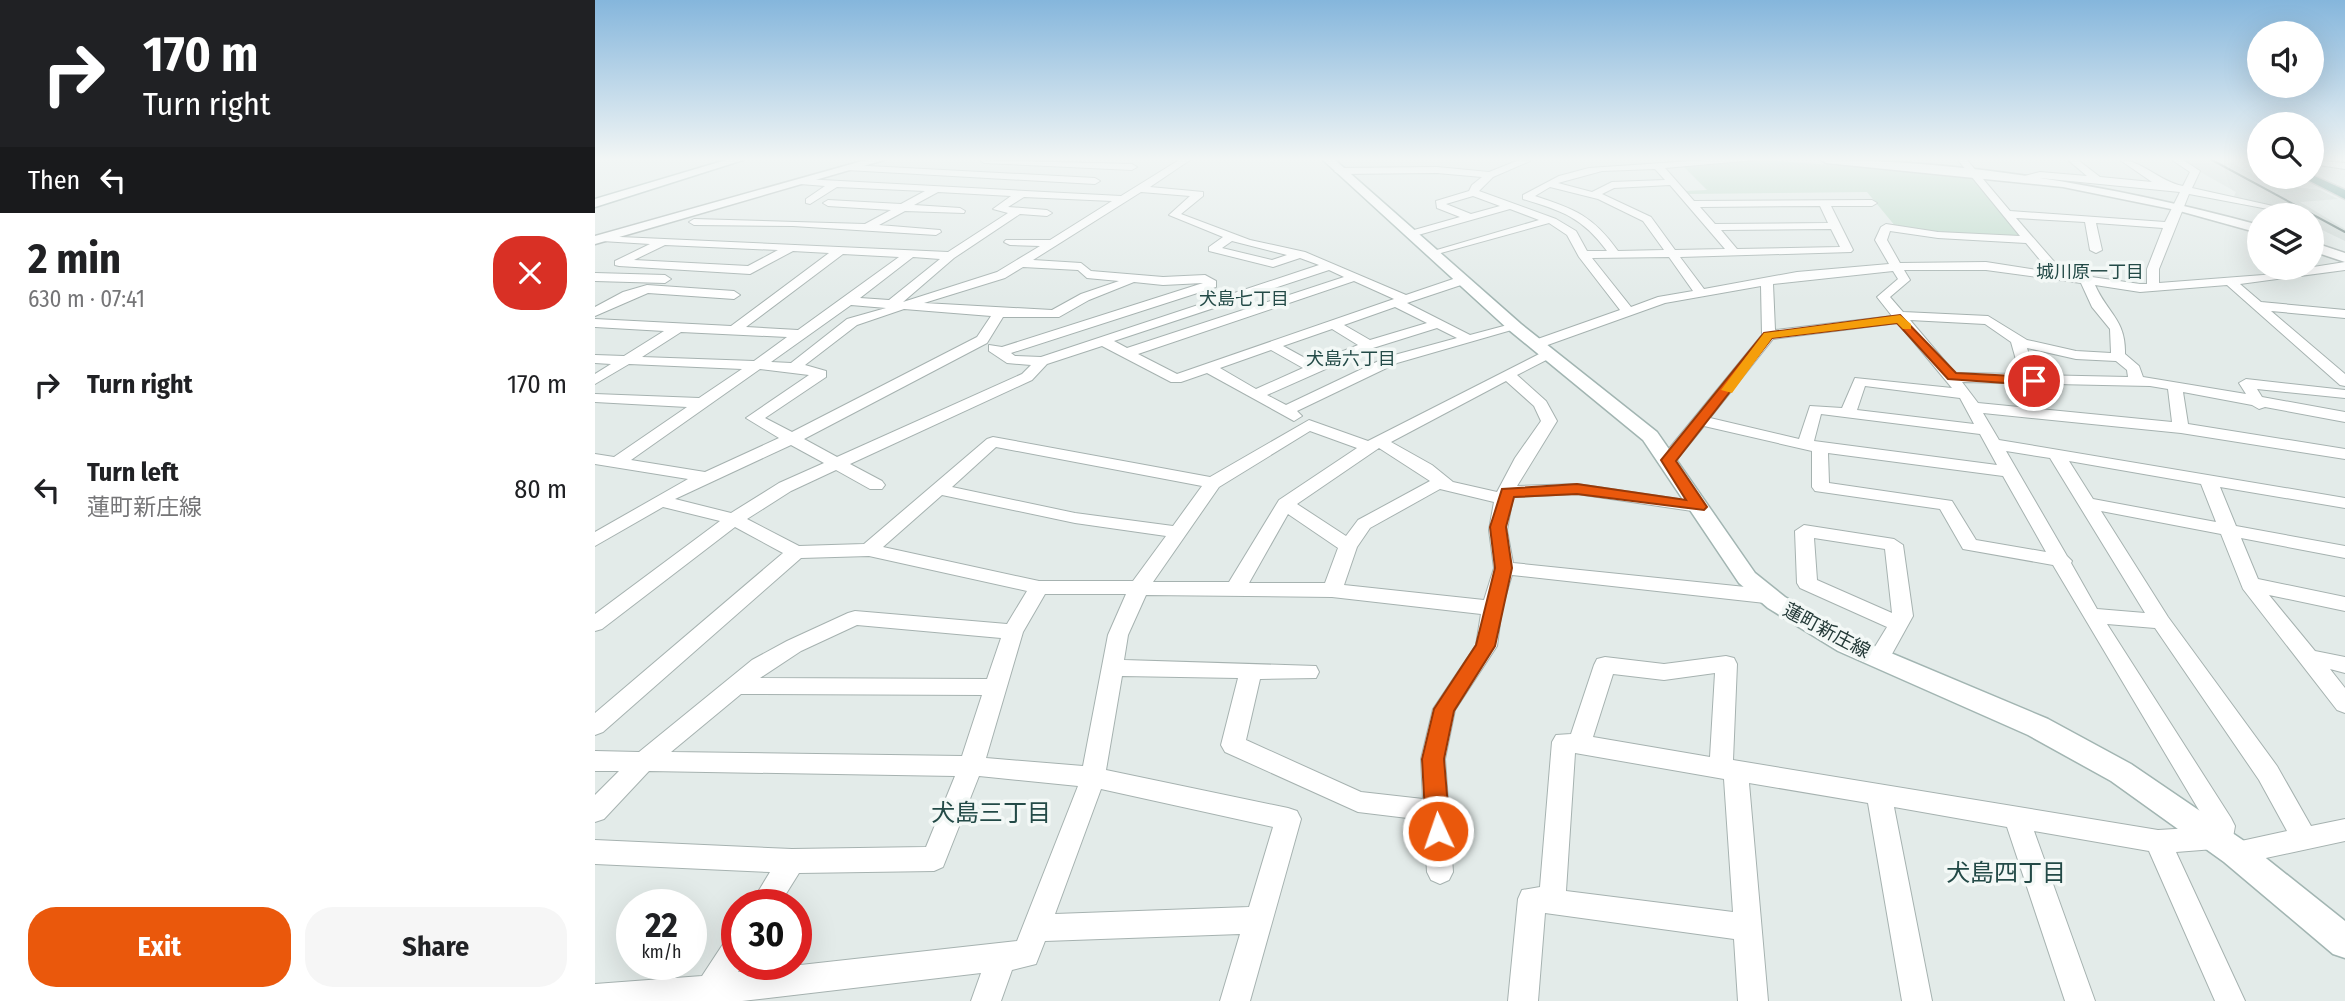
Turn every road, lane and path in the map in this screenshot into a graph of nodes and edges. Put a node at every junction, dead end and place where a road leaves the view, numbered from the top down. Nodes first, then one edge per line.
1 (713, 207) edge
2 (898, 207) edge
3 (903, 207) junction
4 (1001, 207) edge
5 (1112, 207) edge
6 (1182, 207) edge
7 (1380, 207) edge
8 (1443, 207) edge
9 (1507, 207) edge
10 (1512, 207) edge
11 (1557, 207) edge
12 (1619, 207) edge
13 (1693, 207) edge
14 (1826, 207) edge
15 (1875, 207) edge
16 (2004, 207) edge
17 (2178, 207) joint
18 (960, 211) dead end
19 (1018, 211) junction
20 (1047, 213) dead end
21 (2010, 214) junction
22 (1470, 217) junction
23 (1549, 220) junction
24 (2090, 220) junction
25 (694, 222) dead end
26 (710, 223) junction
27 (2169, 225) junction
28 (1835, 226) junction
29 (2247, 226) edge
30 (1711, 227) junction
31 (1886, 227) junction
32 (867, 228) junction
33 (936, 232) dead end
34 (1411, 234) junction
35 (1231, 236) junction
36 (599, 239) edge
37 (2030, 240) junction
38 (662, 241) junction
39 (1010, 242) dead end
40 (1052, 243) junction
41 (754, 245) junction
42 (792, 247) junction
43 (834, 250) junction
44 (2096, 250) dead end
45 (2324, 250) edge
46 (1734, 252) junction
47 (910, 254) junction
48 (1301, 254) junction
49 (1434, 254) junction
50 (1674, 254) junction
51 (1583, 255) junction
52 (1615, 255) junction
53 (950, 256) junction
54 (2345, 258) edge
55 (1021, 262) junction
56 (693, 266) junction
57 (1329, 266) junction
58 (2345, 266) edge
59 (1896, 267) junction
60 (2058, 274) junction
61 (595, 277) edge
62 (1355, 277) junction
63 (1136, 279) junction
64 (1462, 280) junction
65 (2085, 280) junction
66 (2230, 282) junction
67 (1767, 284) junction
68 (2153, 288) junction
69 (690, 292) junction
70 (1700, 292) junction
71 (734, 295) dead end
72 (1400, 300) junction
73 (848, 301) junction
74 (906, 304) junction
75 (2258, 306) junction
76 (595, 312) edge
77 (999, 313) junction
78 (1629, 313) junction
79 (2345, 314) edge
80 (1900, 317) junction
81 (595, 323) edge
82 (1333, 324) junction
83 (1438, 324) junction
84 (678, 327) junction
85 (1515, 327) junction
86 (734, 330) junction
87 (800, 334) junction
88 (1769, 335) junction
89 (982, 340) junction
90 (1468, 340) junction
91 (1103, 341) junction
92 (2018, 341) junction
93 (1368, 345) junction
94 (1273, 346) junction
95 (1543, 349) junction
96 (1000, 352) junction
97 (1127, 353) junction
98 (2118, 355) junction
99 (595, 359) edge
100 (624, 360) junction
101 (1042, 361) junction
102 (757, 365) junction
103 (794, 367) junction
104 (1209, 368) junction
105 (1314, 369) junction
106 (1508, 375) junction
107 (1952, 377) junction
108 (595, 380) edge
109 (2034, 381) junction
110 (2136, 382) junction
111 (2345, 382) edge
112 (2175, 386) junction
113 (2345, 394) edge
114 (1254, 395) junction
115 (595, 398) edge
116 (1969, 400) junction
117 (703, 403) junction
118 (2259, 404) junction
119 (1285, 411) junction
120 (1848, 413) junction
121 (2345, 417) edge
122 (1702, 421) junction
123 (1310, 425) junction
124 (2181, 428) junction
125 (1989, 437) junction
126 (791, 439) junction
127 (1375, 445) junction
128 (1812, 446) junction
129 (2056, 454) junction
130 (2345, 454) edge
131 (595, 460) edge
132 (1668, 460) junction
133 (616, 463) junction
134 (838, 465) junction
135 (2009, 472) junction
136 (706, 477) junction
137 (1442, 481) junction
138 (2209, 482) junction
139 (1213, 483) junction
140 (876, 485) dead end
141 (937, 489) junction
142 (1506, 496) junction
143 (660, 501) junction
144 (2085, 503) junction
145 (2345, 503) edge
146 (1285, 504) junction
147 (1699, 507) junction
148 (734, 519) junction
149 (2229, 530) junction
150 (1178, 532) junction
151 (595, 540) edge
152 (1348, 546) junction
153 (869, 550) junction
154 (796, 552) junction
155 (2345, 552) edge
156 (2063, 561) junction
157 (1504, 568) junction
158 (2250, 584) junction
159 (1039, 587) junction
160 (1139, 587) junction
161 (1235, 589) junction
162 (1332, 590) junction
163 (1765, 596) junction
164 (2345, 604) edge
165 (1492, 608) junction
166 (2091, 615) junction
167 (2161, 622) junction
168 (595, 624) edge
169 (1899, 624) junction
170 (1013, 632) junction
171 (2308, 657) junction
172 (1879, 658) junction
173 (2345, 665) edge
174 (1112, 668) junction
175 (1251, 671) junction
176 (1308, 672) dead end
177 (736, 686) junction
178 (996, 687) junction
179 (2345, 704) edge
180 (598, 718) edge
181 (1579, 744) junction
182 (595, 761) edge
183 (642, 763) junction
184 (971, 766) junction
185 (1728, 769) junction
186 (1093, 777) junction
187 (1879, 794) junction
188 (595, 811) edge
189 (1437, 811) junction
190 (2017, 817) junction
191 (2345, 830) edge
192 (2303, 836) junction
193 (2158, 841) junction
194 (2230, 845) junction
195 (595, 852) edge
196 (792, 861) junction
197 (1440, 872) dead end
198 (774, 889) edge
199 (1552, 902) junction
200 (1258, 920) junction
201 (1747, 927) junction
202 (1036, 928) junction
203 (2345, 942) edge
204 (1001, 958) junction
205 (721, 974) edge
206 (711, 990) junction
207 (595, 999) edge
208 (986, 1001) edge
209 (1234, 1001) edge
210 (1523, 1001) edge
211 (1753, 1001) edge
212 (1917, 1001) edge
213 (2080, 1001) edge
214 (2230, 1001) edge

1 - 36 main road
2 - 3 street
3 - 18 street
3 - 32 street
4 - 19 street
5 - 40 street
6 - 35 street
7 - 34 main road, 蓮町新庄線
8 - 22 street
9 - 22 street
10 - 23 street
11 - 52 street
12 - 50 street
13 - 30 street
14 - 28 street
15 - 31 street
16 - 21 street
17 - 27 street
17 - 29 main road
19 - 20 street
19 - 53 street
21 - 24 street
21 - 37 street
22 - 34 street
23 - 49 street
23 - 51 street
24 - 27 street
24 - 44 street
25 - 26 street
26 - 32 street
26 - 38 street
27 - 68 street
28 - 30 street
28 - 46 street
30 - 46 street
31 - 37 street
31 - 59 street
32 - 33 street
32 - 43 street
34 - 49 main road, 蓮町新庄線
35 - 48 street
35 - 48 street
36 - 38 street
37 - 60 street
38 - 41 street
38 - 56 street
39 - 40 street
40 - 55 street
41 - 42 street
41 - 56 street
42 - 43 street
42 - 56 street
43 - 47 street
43 - 86 street
45 - 54 main road
46 - 50 street
47 - 53 street
47 - 73 street
48 - 57 street
49 - 64 main road, 蓮町新庄線
50 - 52 street
50 - 70 street
51 - 52 street
51 - 78 street
53 - 74 street
55 - 63 street
55 - 74 street
57 - 62 street
57 - 91 street
58 - 66 street
59 - 60 street
59 - 67 street
59 - 80 street
60 - 65 street
61 - 69 street
62 - 72 street
62 - 97 street
63 - 77 street
63 - 96 street
64 - 72 street
64 - 85 main road, 蓮町新庄線
65 - 68 street
65 - 98 street
66 - 68 street
66 - 75 street
67 - 70 street
67 - 88 street
69 - 71 street
69 - 76 street
70 - 78 street
72 - 82 street
72 - 83 street
73 - 74 street
73 - 87 street
74 - 77 street
74 - 103 street
75 - 79 street
75 - 111 street
77 - 89 street
78 - 95 street
80 - 88 street
80 - 92 street
80 - 107 street
81 - 84 street
82 - 93 street
82 - 94 street
83 - 90 street
83 - 93 street
84 - 86 street
84 - 100 street
85 - 90 street
85 - 95 main road, 蓮町新庄線
86 - 87 street
87 - 102 street
88 - 122 street
89 - 96 street
89 - 126 street
90 - 119 street
91 - 97 street
91 - 101 street
92 - 98 street
92 - 109 street
93 - 105 street
94 - 104 street
94 - 105 street
95 - 106 street
95 - 132 main road, 蓮町新庄線
96 - 101 street
97 - 104 street
98 - 110 street
99 - 100 street
100 - 102 street
100 - 108 street
101 - 134 street
102 - 103 street
102 - 117 street
103 - 126 street
104 - 114 street
105 - 114 street
106 - 127 street
106 - 142 street
107 - 109 street
107 - 116 street
109 - 110 street
110 - 112 street
112 - 118 street
112 - 124 street
113 - 118 street
114 - 119 street
115 - 117 street
116 - 120 street
116 - 124 street
116 - 125 street
117 - 133 street
118 - 121 street
119 - 123 street
120 - 125 street
120 - 128 street
122 - 128 street
122 - 132 street
123 - 127 street
123 - 139 street
124 - 130 street
125 - 129 street
125 - 135 street
126 - 134 street
126 - 136 street
127 - 137 street
127 - 146 street
128 - 135 street
128 - 156 street
129 - 138 street
129 - 144 street
131 - 133 street
132 - 147 main road, 蓮町新庄線
133 - 136 street
134 - 140 street
134 - 148 street
135 - 156 street
136 - 143 street
137 - 142 street
137 - 152 street
138 - 145 street
138 - 149 street
139 - 141 street
139 - 150 street
141 - 150 street
141 - 153 street
142 - 147 street
142 - 157 street
143 - 148 street
143 - 151 street
144 - 149 street
144 - 167 street
146 - 152 street
146 - 161 street
147 - 163 main road, 蓮町新庄線
148 - 154 street
148 - 168 street
149 - 155 street
149 - 158 street
150 - 160 street
152 - 162 street
153 - 154 street
153 - 159 street
154 - 180 street
156 - 166 street
157 - 163 street
157 - 165 street
158 - 164 street
158 - 171 street
159 - 160 street
159 - 170 street
160 - 161 street
160 - 174 street
161 - 162 street
162 - 165 street
163 - 172 main road, 蓮町新庄線
165 - 189 street
166 - 167 street
166 - 194 street
167 - 192 street
169 - 169 street
169 - 172 street
170 - 177 street
170 - 178 street
171 - 173 street
171 - 179 street
172 - 194 main road, 蓮町新庄線
174 - 175 street
174 - 186 street
175 - 176 street
175 - 189 street
177 - 178 street
177 - 183 street
178 - 184 street
181 - 185 street
181 - 185 street
181 - 199 street
182 - 183 street
183 - 184 street
183 - 188 street
184 - 186 street
184 - 196 street
185 - 187 street
185 - 201 street
186 - 200 street
186 - 202 street
187 - 190 street
187 - 212 street
189 - 197 street
190 - 193 street
190 - 213 street
191 - 192 street
192 - 194 street
193 - 194 street
193 - 214 street
194 - 203 main road, 蓮町新庄線
195 - 196 street
196 - 198 street
199 - 201 street
199 - 210 street
200 - 202 street
200 - 209 street
201 - 211 street
202 - 204 street
204 - 206 street
204 - 208 street
205 - 206 street
206 - 207 street

